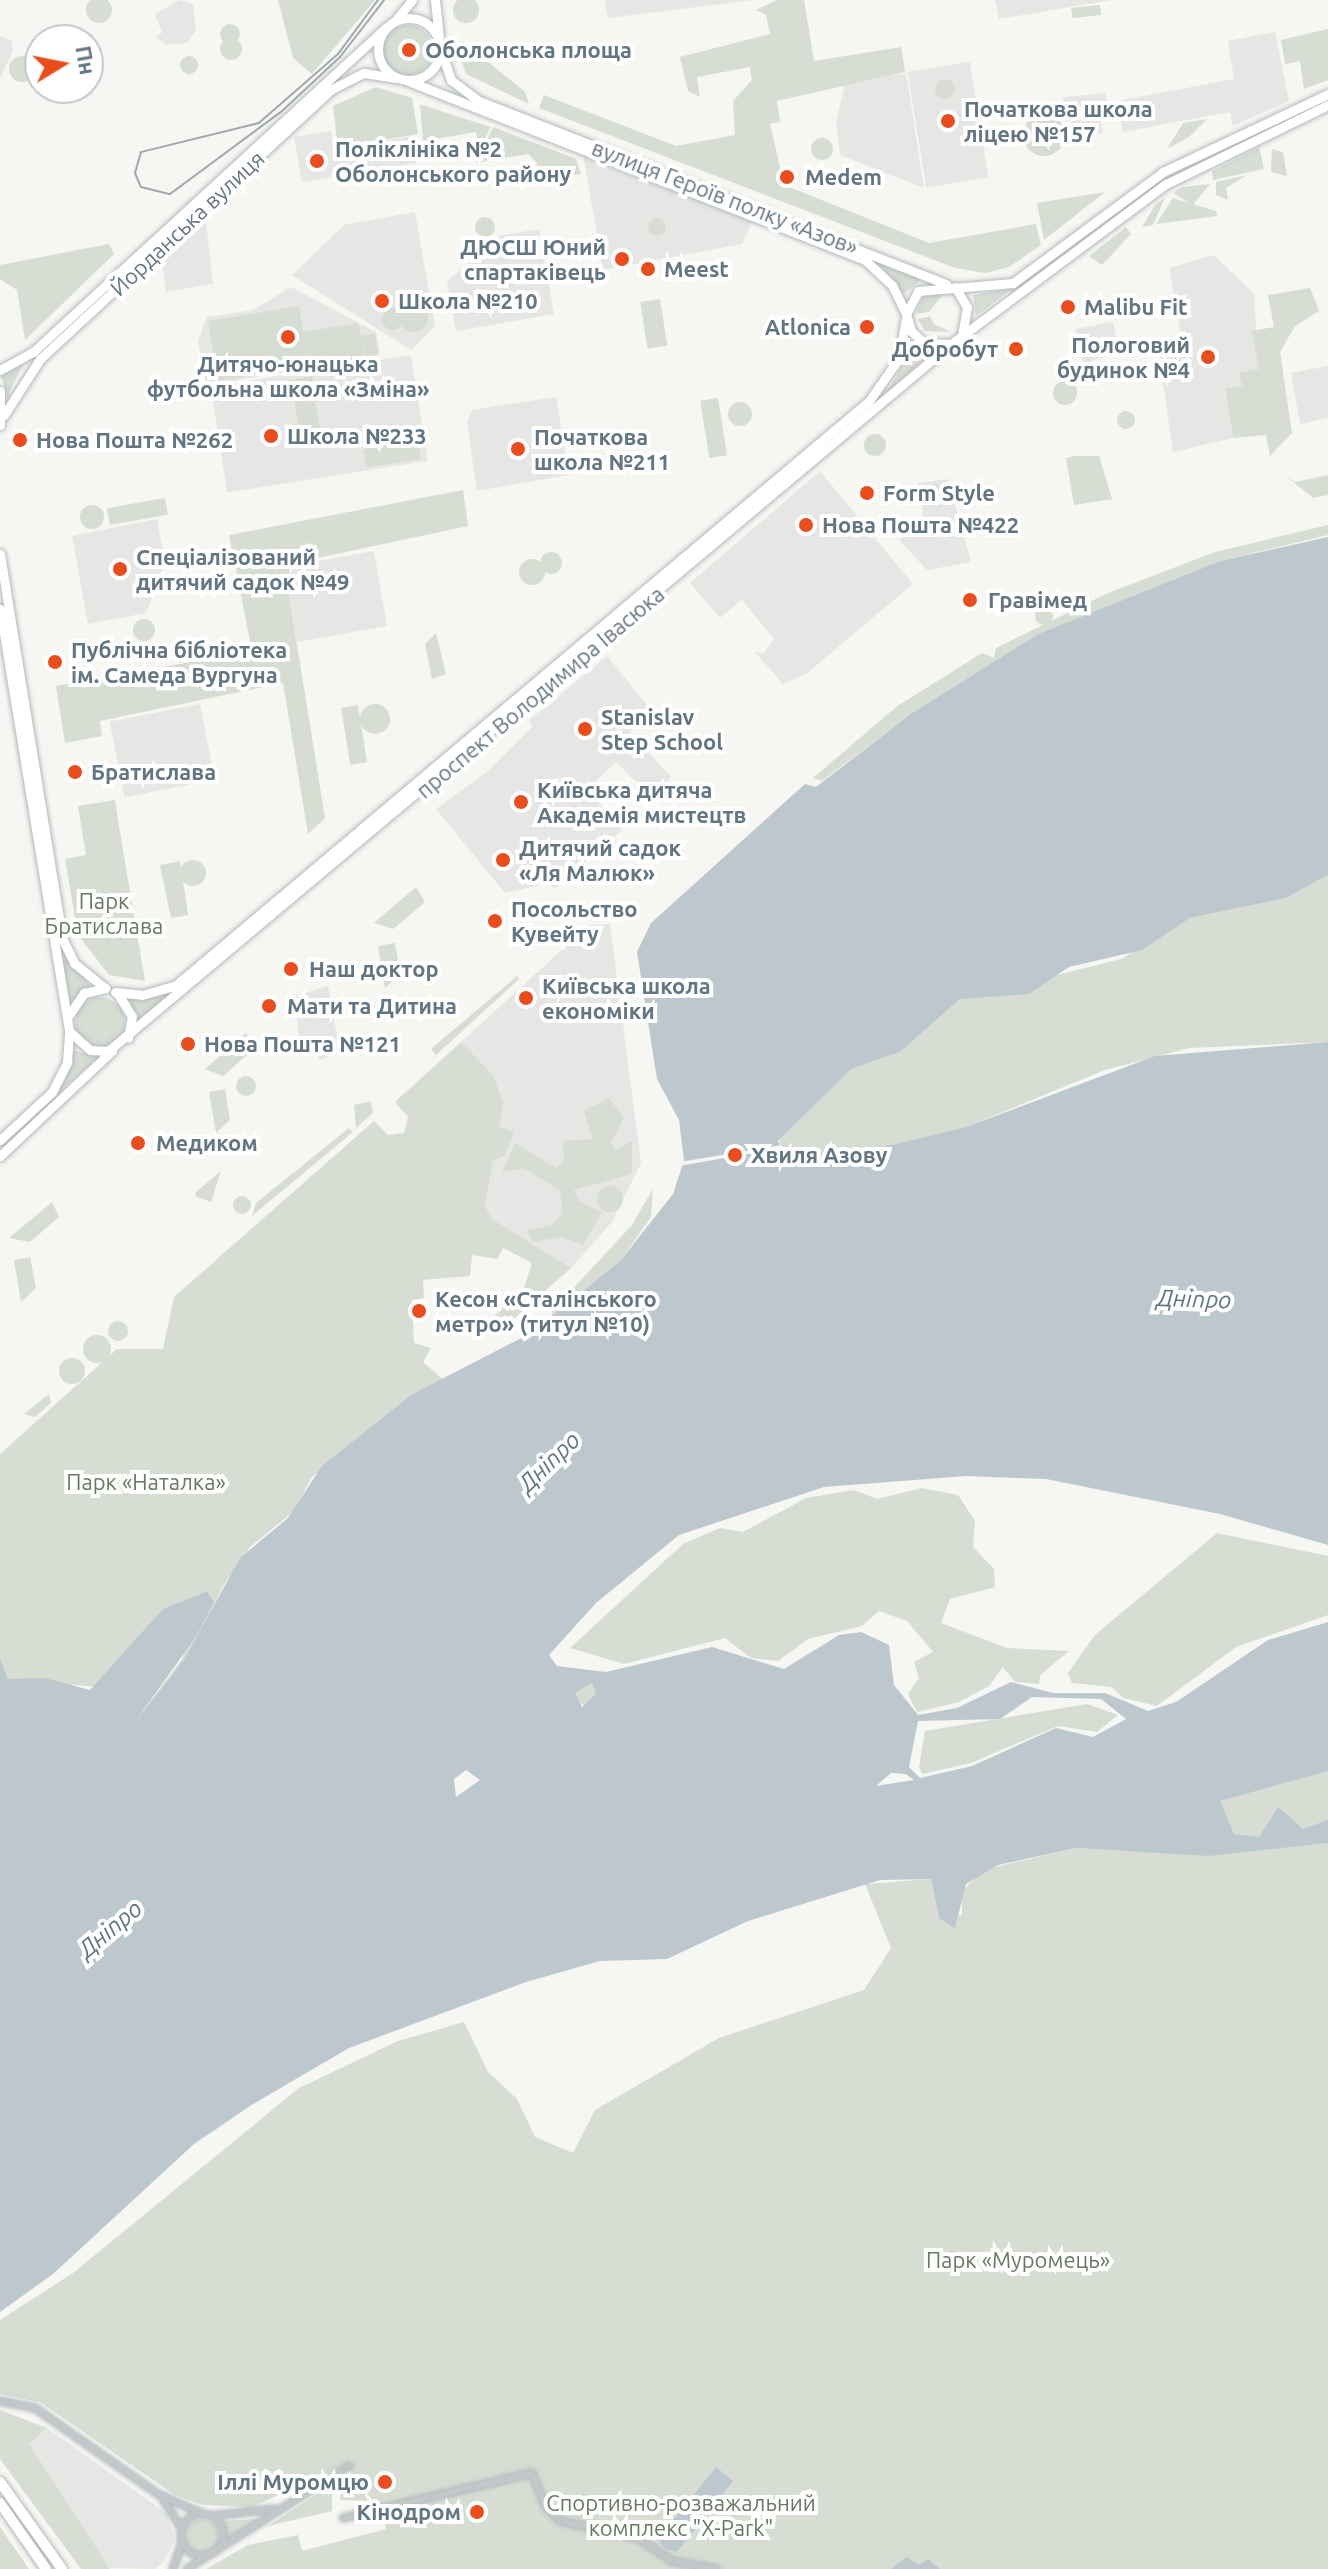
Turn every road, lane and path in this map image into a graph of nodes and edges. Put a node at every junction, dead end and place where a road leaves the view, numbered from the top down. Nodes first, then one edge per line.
1 (412, 0) edge
2 (435, 0) edge
3 (391, 24) junction
4 (440, 46) junction
5 (402, 80) junction
6 (1328, 94) edge
7 (1328, 105) edge
8 (951, 285) junction
9 (906, 317) junction
10 (960, 337) junction
11 (951, 344) junction
12 (0, 370) edge
13 (0, 391) edge
14 (1, 423) edge
15 (0, 554) edge
16 (0, 609) edge
17 (402, 802) junction
18 (110, 990) junction
19 (67, 1020) junction
20 (69, 1031) junction
21 (128, 1038) junction
22 (118, 1046) junction
23 (0, 1140) edge
24 (0, 1156) edge
25 (0, 2401) edge
26 (349, 2466) dead end
27 (0, 2482) edge
28 (158, 2494) junction
29 (0, 2503) edge
30 (278, 2509) junction
31 (203, 2514) junction
32 (211, 2516) junction
33 (343, 2518) dead end
34 (182, 2529) junction
35 (182, 2543) junction
36 (212, 2552) junction
37 (672, 2561) junction
38 (46, 2569) edge
39 (62, 2569) edge
40 (173, 2569) edge
41 (187, 2569) edge
42 (670, 2569) edge
43 (716, 2569) edge

1 - 3 main road
2 - 4 main road, вулиця Героїв полку «Азов»
3 - 4 main road
3 - 5 main road
3 - 12 main road, Йорданська вулиця
4 - 5 main road
4 - 8 main road, вулиця Героїв полку «Азов»
5 - 9 main road, вулиця Героїв полку «Азов»
5 - 14 main road, Йорданська вулиця
6 - 8 main road
7 - 10 main road
8 - 9 main road
8 - 10 main road
9 - 11 main road
9 - 17 main road, проспект Володимира Івасюка
10 - 11 main road
11 - 17 main road, проспект Володимира Івасюка
13 - 14 main road
15 - 18 main road
16 - 19 main road
17 - 18 main road, проспект Володимира Івасюка
17 - 21 main road, проспект Володимира Івасюка
18 - 19 main road
18 - 21 main road
19 - 20 main road
20 - 22 main road
20 - 23 main road
21 - 22 main road
22 - 24 main road
25 - 28 street
26 - 30 street
27 - 39 main road
28 - 31 street
28 - 34 street
29 - 38 main road
30 - 32 street
30 - 36 street
31 - 32 street
31 - 34 street
32 - 36 street
33 - 37 street
34 - 35 street
35 - 36 street
35 - 40 street
36 - 41 street
37 - 42 street
37 - 43 street

